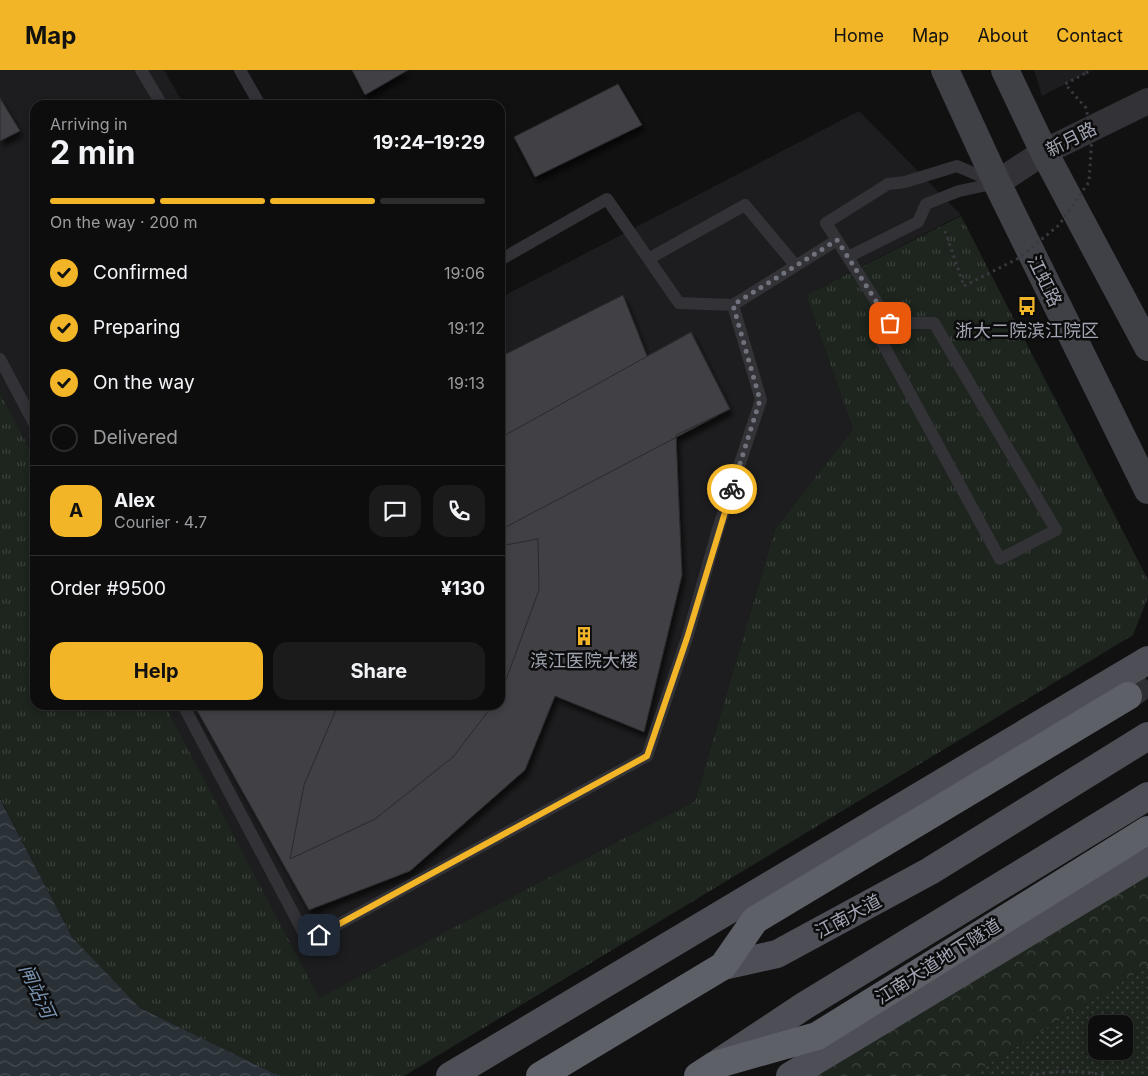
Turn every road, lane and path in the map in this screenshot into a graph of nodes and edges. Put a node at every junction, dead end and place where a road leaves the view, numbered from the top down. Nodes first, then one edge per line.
1 (141, 70) edge
2 (240, 70) edge
3 (946, 70) edge
4 (1005, 70) edge
5 (1092, 70) edge
6 (159, 100) edge
7 (257, 100) edge
8 (1148, 100) edge
9 (1044, 152) junction
10 (997, 183) junction
11 (945, 231) dead end
12 (837, 240) junction
13 (505, 257) edge
14 (848, 257) junction
15 (650, 258) junction
16 (796, 266) junction
17 (733, 305) junction
18 (890, 323) junction
19 (1148, 347) edge
20 (0, 359) edge
21 (30, 416) edge
22 (1148, 490) edge
23 (1148, 660) edge
24 (1128, 696) tunnel mouth
25 (186, 710) edge
26 (1148, 736) edge
27 (1148, 796) edge
28 (1148, 830) edge
29 (1148, 860) edge
30 (723, 966) junction
31 (706, 1070) edge
32 (450, 1076) edge
33 (540, 1076) edge
34 (790, 1076) edge
35 (1030, 1076) edge
36 (1107, 1076) edge

1 - 6 lane
2 - 7 lane
3 - 10 main road, 江虹路
4 - 9 main road
5 - 11 path, bridge
8 - 9 street, 新月路
9 - 10 street, 新月路
9 - 19 main road
10 - 12 lane
10 - 14 lane
10 - 22 main road, 江虹路
12 - 14 lane
12 - 16 lane
13 - 15 lane
14 - 18 lane
15 - 16 lane
15 - 17 lane
16 - 17 lane
17 - 25 lane
18 - 18 lane
20 - 21 lane
23 - 32 main road
24 - 30 highway
26 - 30 main road, 江南大道
27 - 31 main road
28 - 31 highway, 江南大道地下隧道
29 - 34 main road
30 - 33 highway, 江南大道
35 - 36 path

